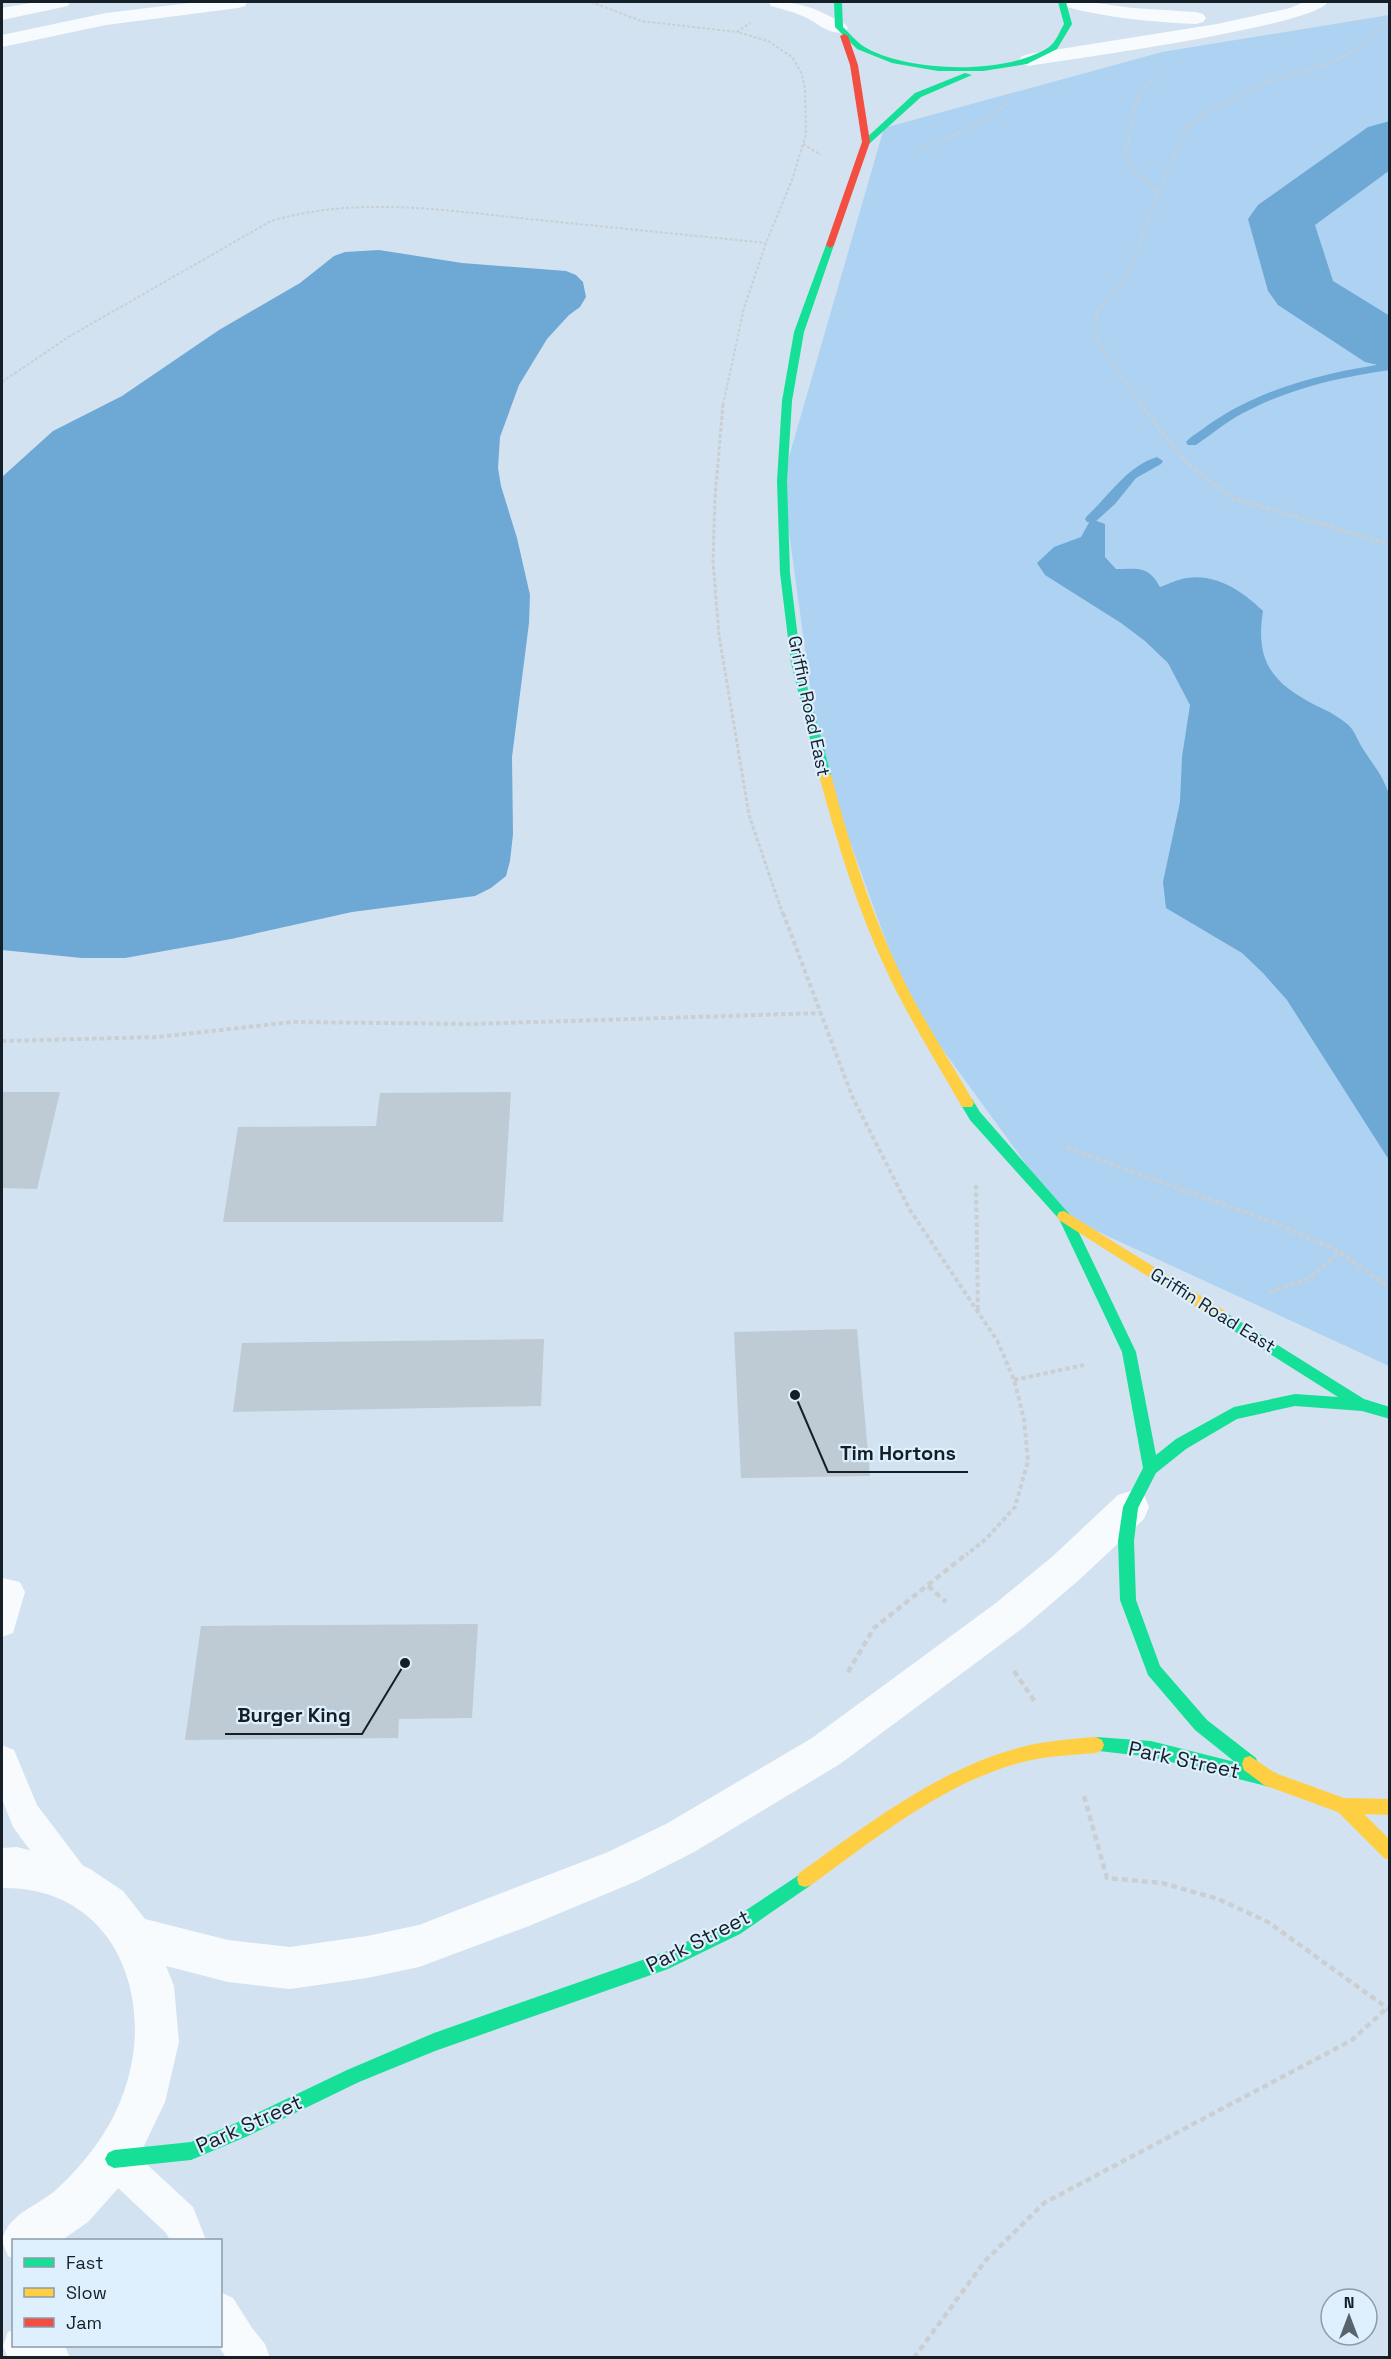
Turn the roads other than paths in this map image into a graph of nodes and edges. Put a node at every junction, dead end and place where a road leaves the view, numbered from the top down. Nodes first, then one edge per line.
1 (61, 2) edge
2 (238, 2) edge
3 (778, 2) edge
4 (838, 2) edge
5 (1062, 2) edge
6 (1070, 2) edge
7 (1319, 2) edge
8 (2, 14) edge
9 (1267, 20) junction
10 (841, 32) junction
11 (2, 41) edge
12 (1029, 60) junction
13 (984, 69) junction
14 (866, 142) junction
15 (1064, 1216) junction
16 (1362, 1405) junction
17 (1389, 1413) edge
18 (1152, 1468) junction
19 (1131, 1507) junction
20 (2, 1592) edge
21 (2, 1623) edge
22 (2, 1761) edge
23 (1270, 1779) junction
24 (1344, 1806) junction
25 (1389, 1807) edge
26 (1389, 1852) edge
27 (2, 1868) edge
28 (75, 1883) junction
29 (133, 1937) junction
30 (114, 2159) junction
31 (27, 2239) edge
32 (187, 2239) edge
33 (222, 2314) edge
34 (24, 2347) edge
35 (51, 2358) edge
36 (251, 2358) edge

1 - 8 street
2 - 11 street
3 - 10 street
4 - 10 main road, Griffin Road East
5 - 12 main road
6 - 9 street
7 - 9 street
9 - 12 street
10 - 13 main road
10 - 14 main road, Griffin Road East
12 - 13 main road
13 - 14 main road, Griffin Road East
14 - 15 main road, Griffin Road East
15 - 16 main road, Griffin Road East
15 - 18 main road, Griffin Road East
16 - 17 main road
16 - 18 main road
18 - 19 main road
19 - 23 main road
19 - 29 street
20 - 21 lane
22 - 28 lane
23 - 24 main road
23 - 30 main road, Park Street
24 - 25 main road
24 - 26 main road
27 - 28 street
28 - 29 street
29 - 30 street
30 - 31 street
30 - 32 lane
33 - 36 lane
34 - 35 lane

